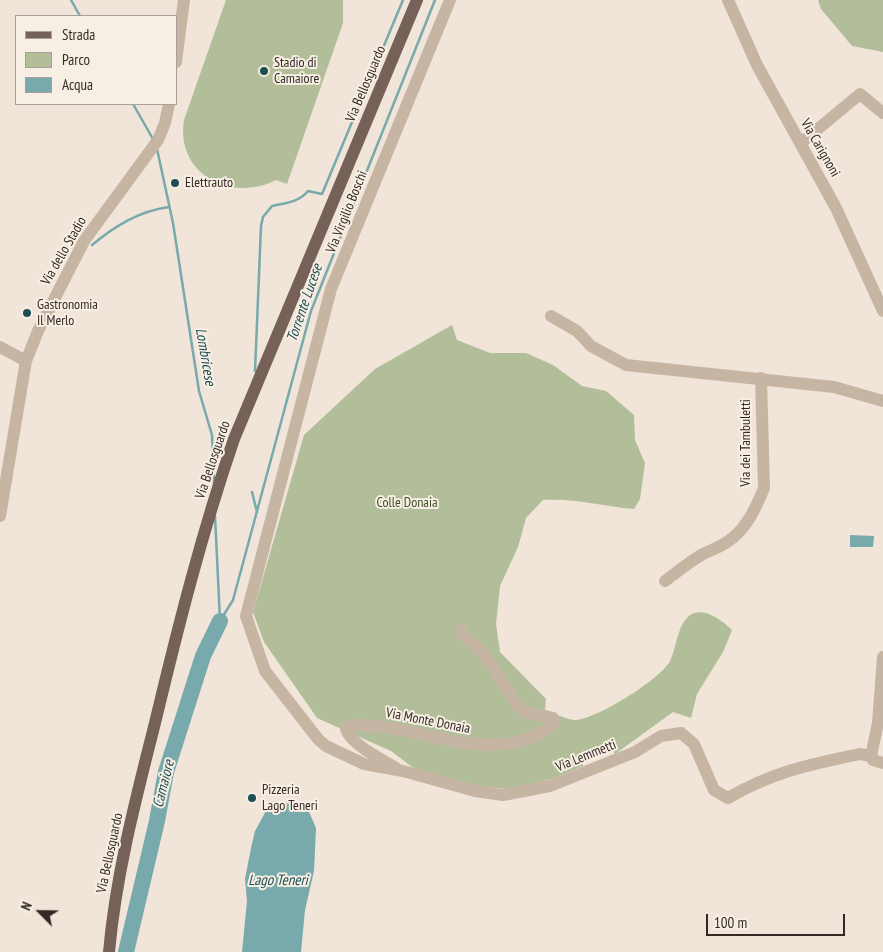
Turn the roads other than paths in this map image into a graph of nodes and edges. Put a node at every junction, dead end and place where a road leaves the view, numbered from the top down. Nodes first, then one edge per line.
1 (180, 0) edge
2 (184, 0) edge
3 (417, 0) edge
4 (450, 0) edge
5 (728, 0) edge
6 (181, 13) junction
7 (178, 42) edge
8 (169, 105) edge
9 (883, 113) edge
10 (801, 143) junction
11 (883, 311) edge
12 (551, 316) dead end
13 (0, 347) edge
14 (26, 361) junction
15 (761, 378) junction
16 (883, 401) edge
17 (2, 497) edge
18 (0, 514) edge
19 (665, 581) dead end
20 (246, 616) joint
21 (462, 630) dead end
22 (883, 657) edge
23 (881, 704) edge
24 (871, 756) junction
25 (883, 764) edge
26 (403, 771) junction
27 (109, 952) edge

1 - 6 street
2 - 6 street
3 - 27 main road, Via Bellosguardo
4 - 20 street, Via Virgilio Boschi
5 - 10 street, Via Carignoni
6 - 7 street
8 - 14 street, Via dello Stadio
9 - 10 street
10 - 11 street, Via Carignoni
12 - 15 street
13 - 14 street
14 - 17 street, Via dello Stadio
15 - 16 street
15 - 19 street, Via dei Tambuletti
17 - 18 street, Via dello Stadio
20 - 26 street, Via Lemmetti
21 - 26 street, Via Monte Donaia
22 - 23 street
23 - 24 street
24 - 25 street
24 - 26 street, Via Lemmetti

